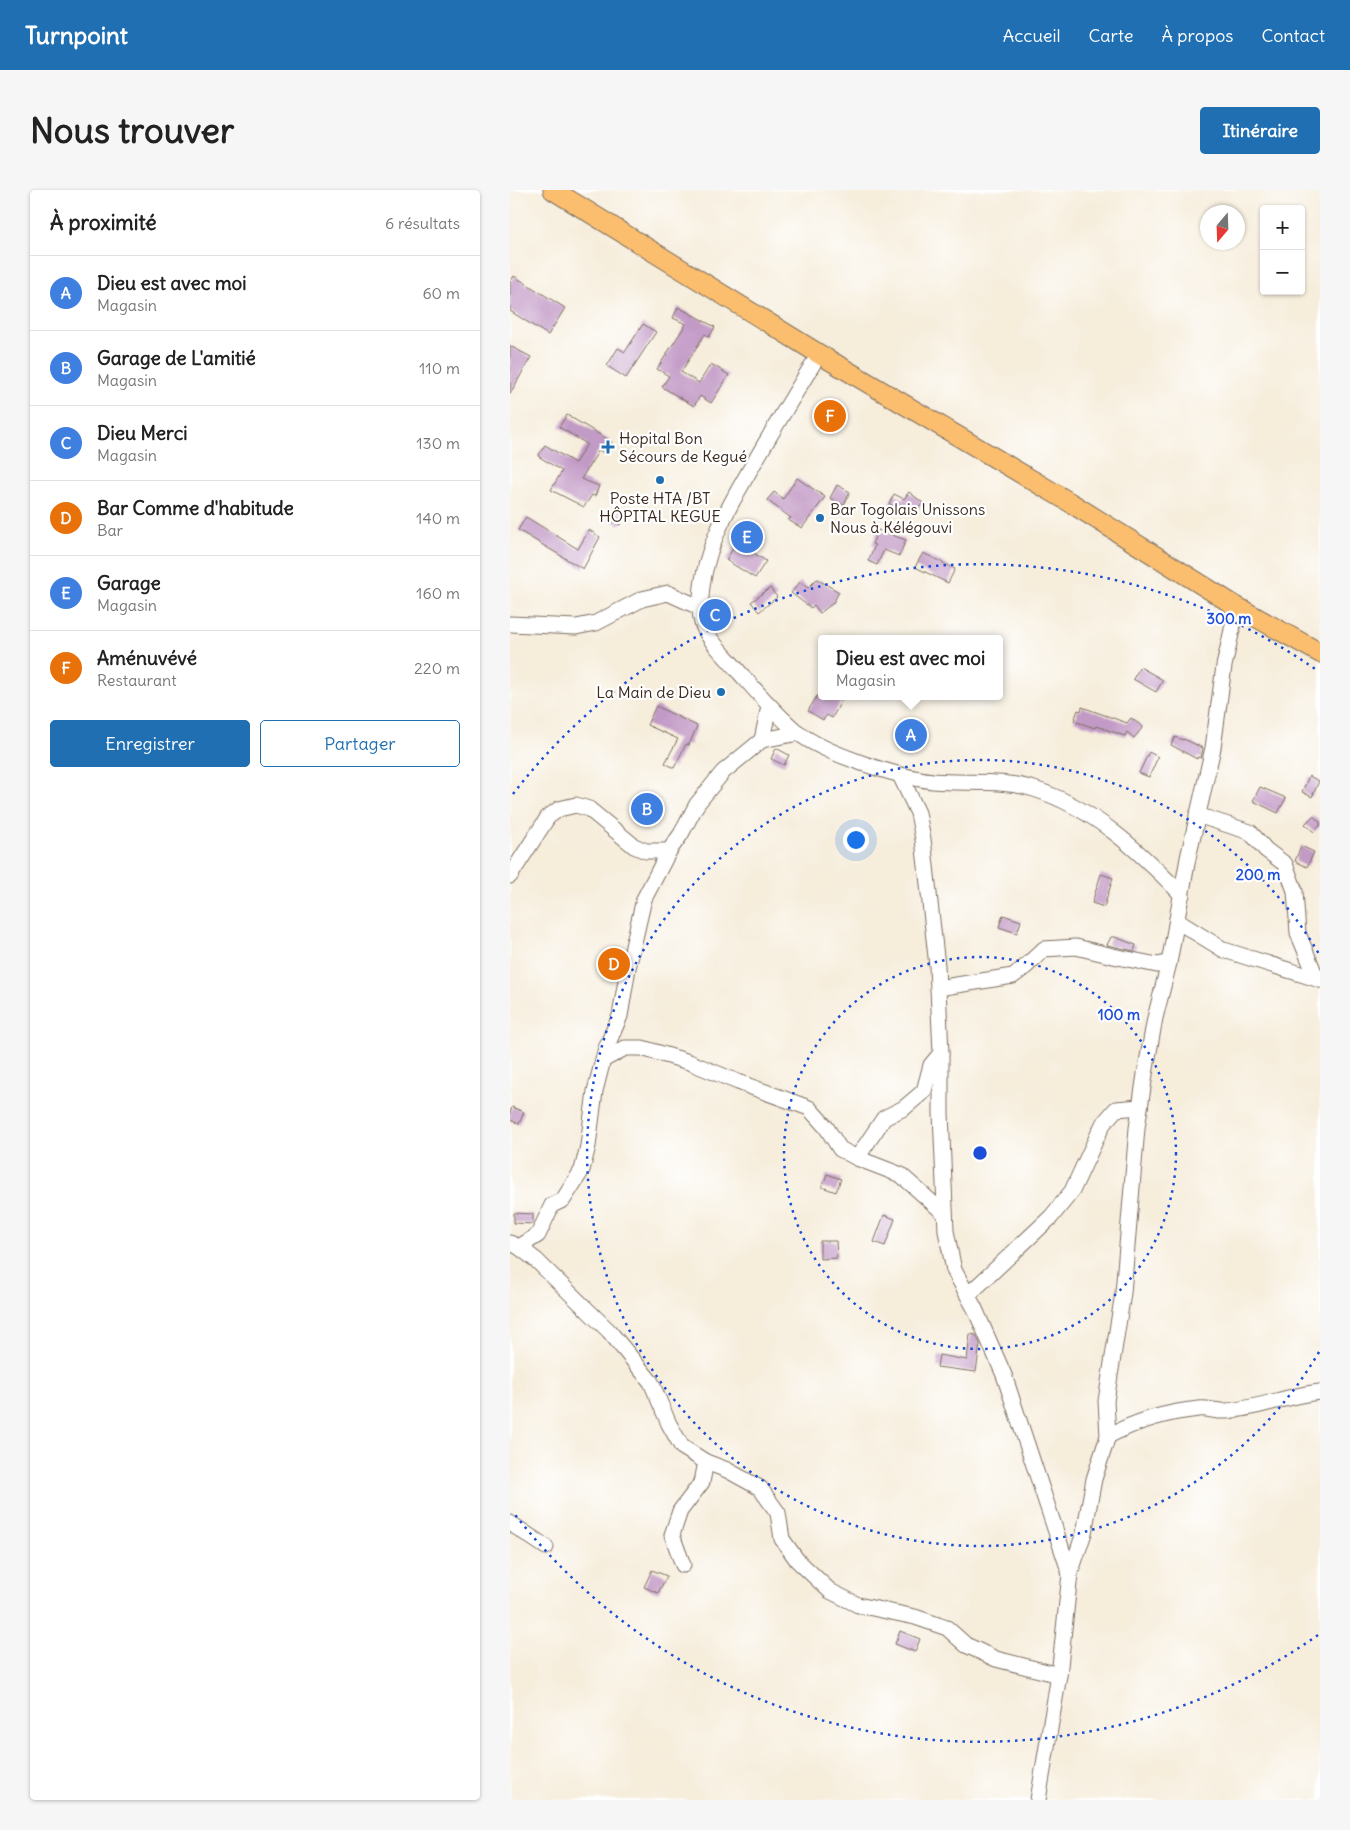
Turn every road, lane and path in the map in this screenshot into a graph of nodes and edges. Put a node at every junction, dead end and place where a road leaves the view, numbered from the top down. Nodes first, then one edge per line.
1 (553, 190) edge
2 (819, 354) junction
3 (1234, 605) junction
4 (701, 608) junction
5 (510, 624) edge
6 (1320, 653) edge
7 (769, 706) junction
8 (799, 733) junction
9 (762, 740) junction
10 (900, 775) junction
11 (1197, 815) junction
12 (669, 851) junction
13 (510, 876) edge
14 (1182, 895) junction
15 (1177, 921) junction
16 (1169, 963) junction
17 (1320, 980) edge
18 (938, 988) junction
19 (941, 1053) junction
20 (603, 1060) junction
21 (1140, 1107) junction
22 (857, 1158) junction
23 (945, 1214) junction
24 (515, 1245) edge
25 (968, 1295) junction
26 (1320, 1392) edge
27 (1108, 1436) junction
28 (706, 1462) junction
29 (510, 1523) edge
30 (546, 1547) dead end
31 (683, 1565) dead end
32 (1070, 1574) junction
33 (1059, 1675) junction
34 (1038, 1800) edge

1 - 2 main road
2 - 3 main road
2 - 4 street
3 - 6 main road
3 - 11 street
4 - 5 street
4 - 7 street
7 - 8 street
7 - 9 street
8 - 9 street
8 - 10 street
9 - 12 street
10 - 14 street
10 - 18 street
11 - 14 street
11 - 17 street
12 - 13 street
12 - 20 street
14 - 15 street
15 - 16 street
15 - 17 street
16 - 18 street
16 - 21 street
18 - 19 street
19 - 22 street
19 - 23 street
20 - 22 street
20 - 24 street
21 - 25 street
21 - 27 street
22 - 23 street
23 - 25 street
24 - 28 street
25 - 32 street
26 - 27 street
27 - 32 street
28 - 31 street
28 - 33 street
29 - 30 street
32 - 33 street
33 - 34 street

